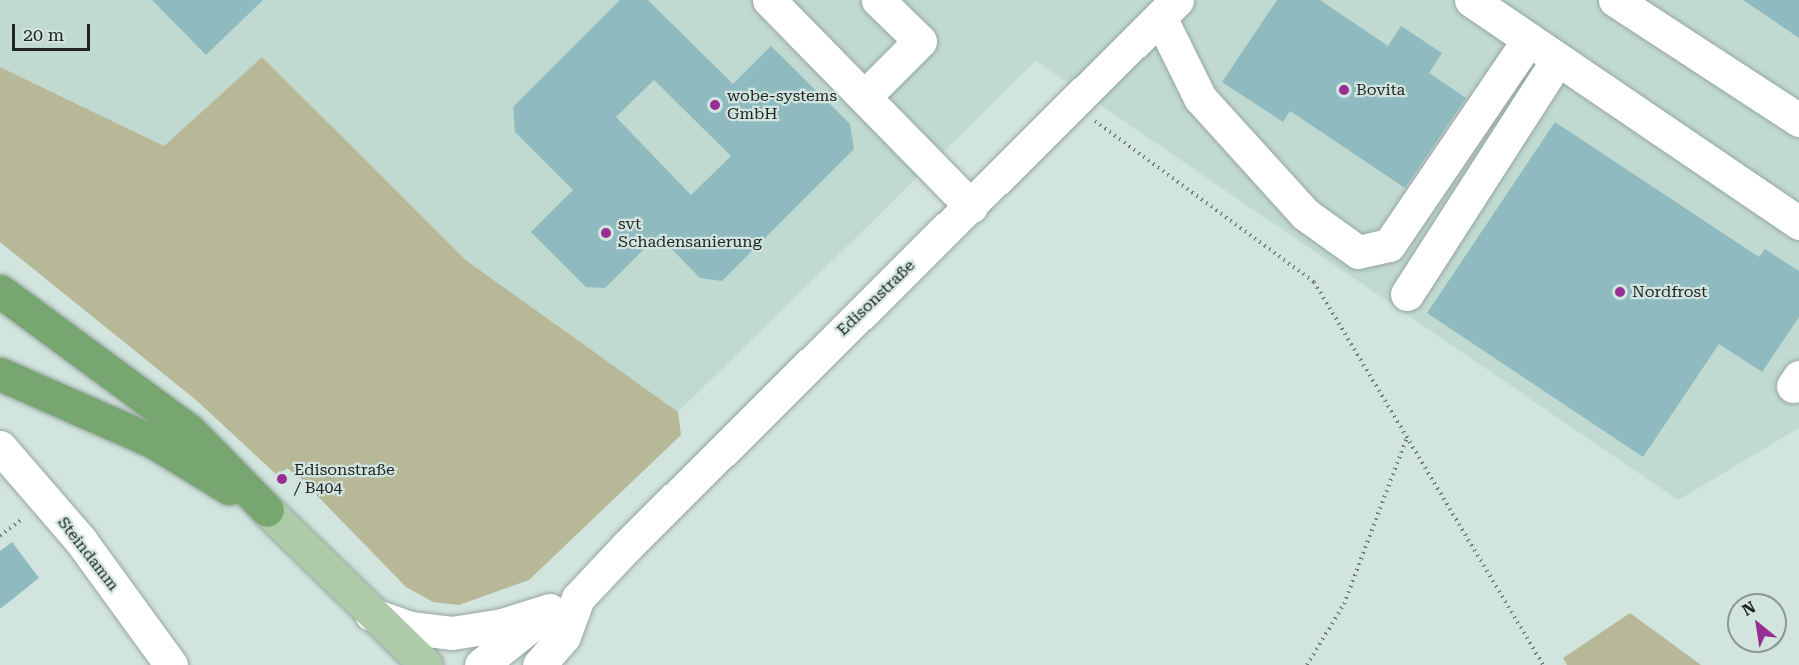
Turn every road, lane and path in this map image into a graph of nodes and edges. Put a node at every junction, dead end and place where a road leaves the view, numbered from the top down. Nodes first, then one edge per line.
1 (878, 0) edge
2 (1471, 0) edge
3 (1615, 0) edge
4 (782, 4) edge
5 (1168, 9) edge
6 (1529, 39) junction
7 (1558, 59) junction
8 (866, 94) junction
9 (1072, 104) junction
10 (1799, 120) edge
11 (971, 206) junction
12 (1799, 223) edge
13 (0, 291) edge
14 (1407, 294) dead end
15 (0, 374) edge
16 (1407, 437) junction
17 (0, 447) edge
18 (267, 510) junction
19 (371, 614) junction
20 (561, 627) edge
21 (171, 665) edge
22 (426, 665) edge
23 (482, 665) edge
24 (538, 665) edge
25 (1307, 665) edge
26 (1543, 665) edge

1 - 8 street
2 - 6 street
3 - 10 street
4 - 8 street
5 - 6 street
5 - 9 street, Edisonstraße
6 - 7 street
7 - 12 street
7 - 14 street
8 - 11 street
9 - 11 street, Edisonstraße
9 - 16 path
11 - 20 street, Edisonstraße
13 - 18 highway
15 - 18 highway
16 - 25 path
16 - 26 path
17 - 21 street, Steindamm
18 - 19 main road
19 - 20 street
19 - 22 main road
20 - 23 street, Edisonstraße
20 - 24 street, Edisonstraße

